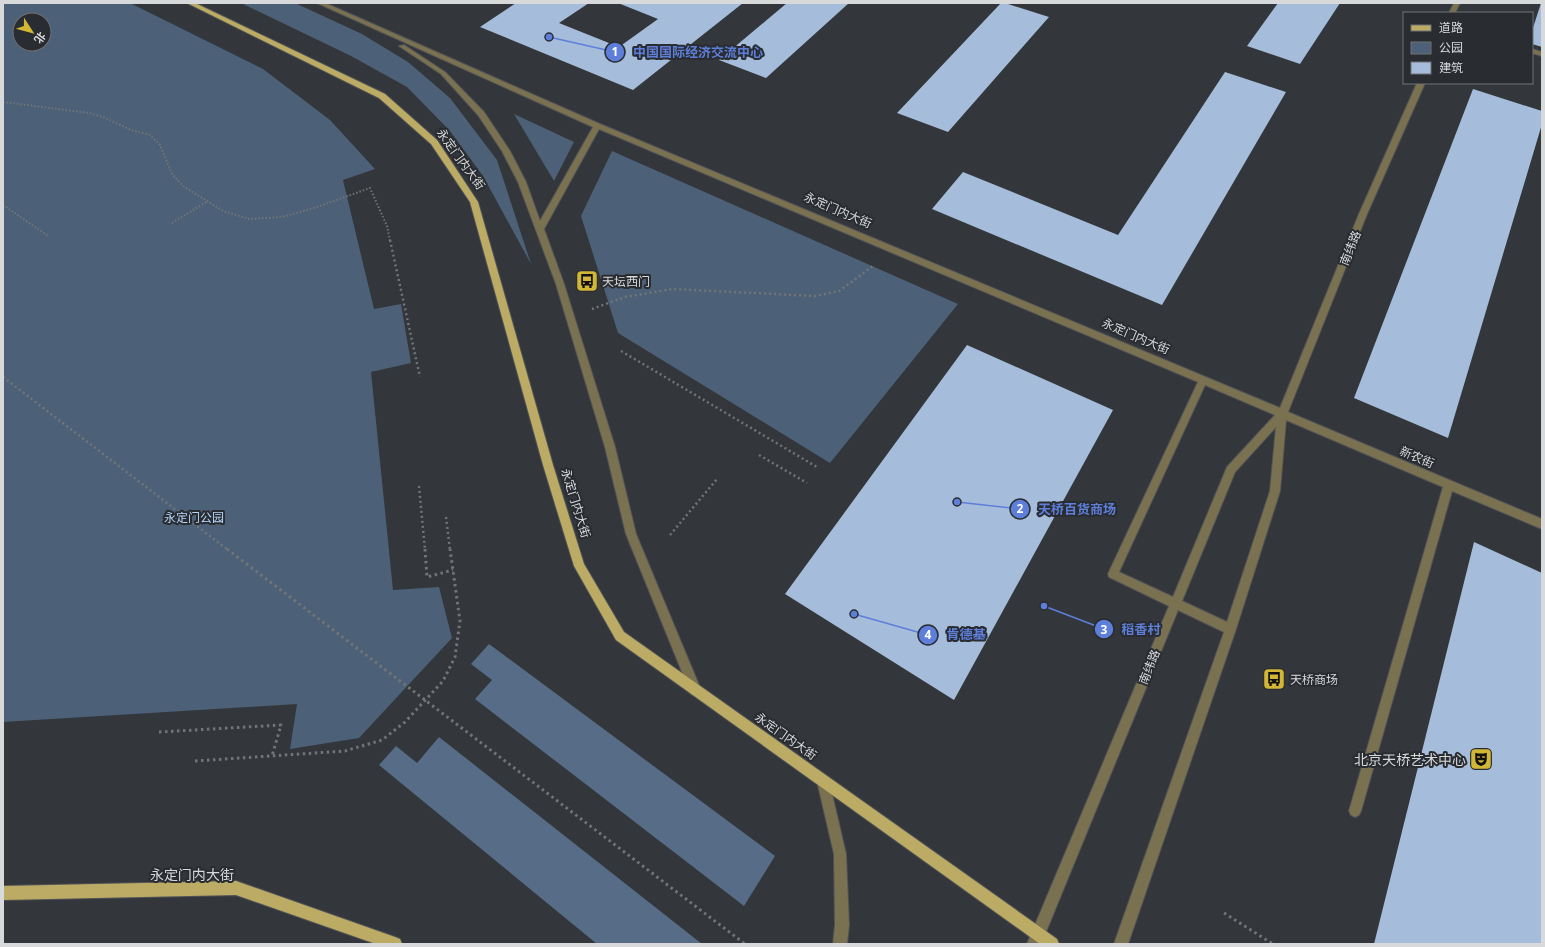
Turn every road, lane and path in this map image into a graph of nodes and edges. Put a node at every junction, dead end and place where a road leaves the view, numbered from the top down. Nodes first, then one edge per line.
1 (190, 3) edge
2 (320, 3) edge
3 (383, 32) junction
4 (1421, 84) edge
5 (3, 102) edge
6 (598, 126) junction
7 (208, 201) junction
8 (3, 205) edge
9 (172, 223) dead end
10 (540, 229) junction
11 (48, 236) dead end
12 (891, 249) junction
13 (570, 315) junction
14 (621, 351) dead end
15 (3, 377) edge
16 (420, 377) dead end
17 (1203, 380) junction
18 (1282, 414) junction
19 (759, 455) dead end
20 (817, 468) dead end
21 (717, 479) dead end
22 (807, 483) dead end
23 (1449, 485) junction
24 (419, 486) dead end
25 (446, 517) dead end
26 (1542, 524) edge
27 (670, 535) dead end
28 (453, 570) junction
29 (1175, 604) junction
30 (1230, 629) junction
31 (695, 690) junction
32 (425, 702) junction
33 (159, 732) dead end
34 (272, 756) junction
35 (195, 762) dead end
36 (823, 781) junction
37 (1355, 812) dead end
38 (3, 894) edge
39 (1224, 913) dead end
40 (1036, 939) edge
41 (395, 944) edge
42 (745, 944) edge
43 (840, 944) edge
44 (1052, 944) edge
45 (1121, 944) edge
46 (1273, 944) edge

1 - 31 main road, 永定门内大街
2 - 3 street
3 - 6 street, 永定门内大街
3 - 10 street
4 - 18 street, 南纬路
5 - 7 path
6 - 10 street
6 - 12 street, 永定门内大街
7 - 9 path
7 - 16 path
8 - 11 path
10 - 13 street
12 - 13 path
12 - 17 street, 永定门内大街
13 - 31 street
14 - 20 path
15 - 32 path
17 - 18 street, 永定门内大街
17 - 29 street
18 - 23 street, 新农街
18 - 29 street, 南纬路
18 - 30 street, 南纬路
19 - 22 path
21 - 27 path
23 - 26 street, 新农街
23 - 37 street
24 - 28 path
25 - 28 path
28 - 32 path
29 - 30 street
29 - 40 street, 南纬路
30 - 45 street, 南纬路
31 - 36 main road, 永定门内大街
32 - 34 path
32 - 42 path
33 - 34 path
34 - 35 path
36 - 40 main road, 永定门内大街
36 - 43 street
38 - 41 main road, 永定门内大街
39 - 46 path
40 - 44 main road, 永定门内大街

